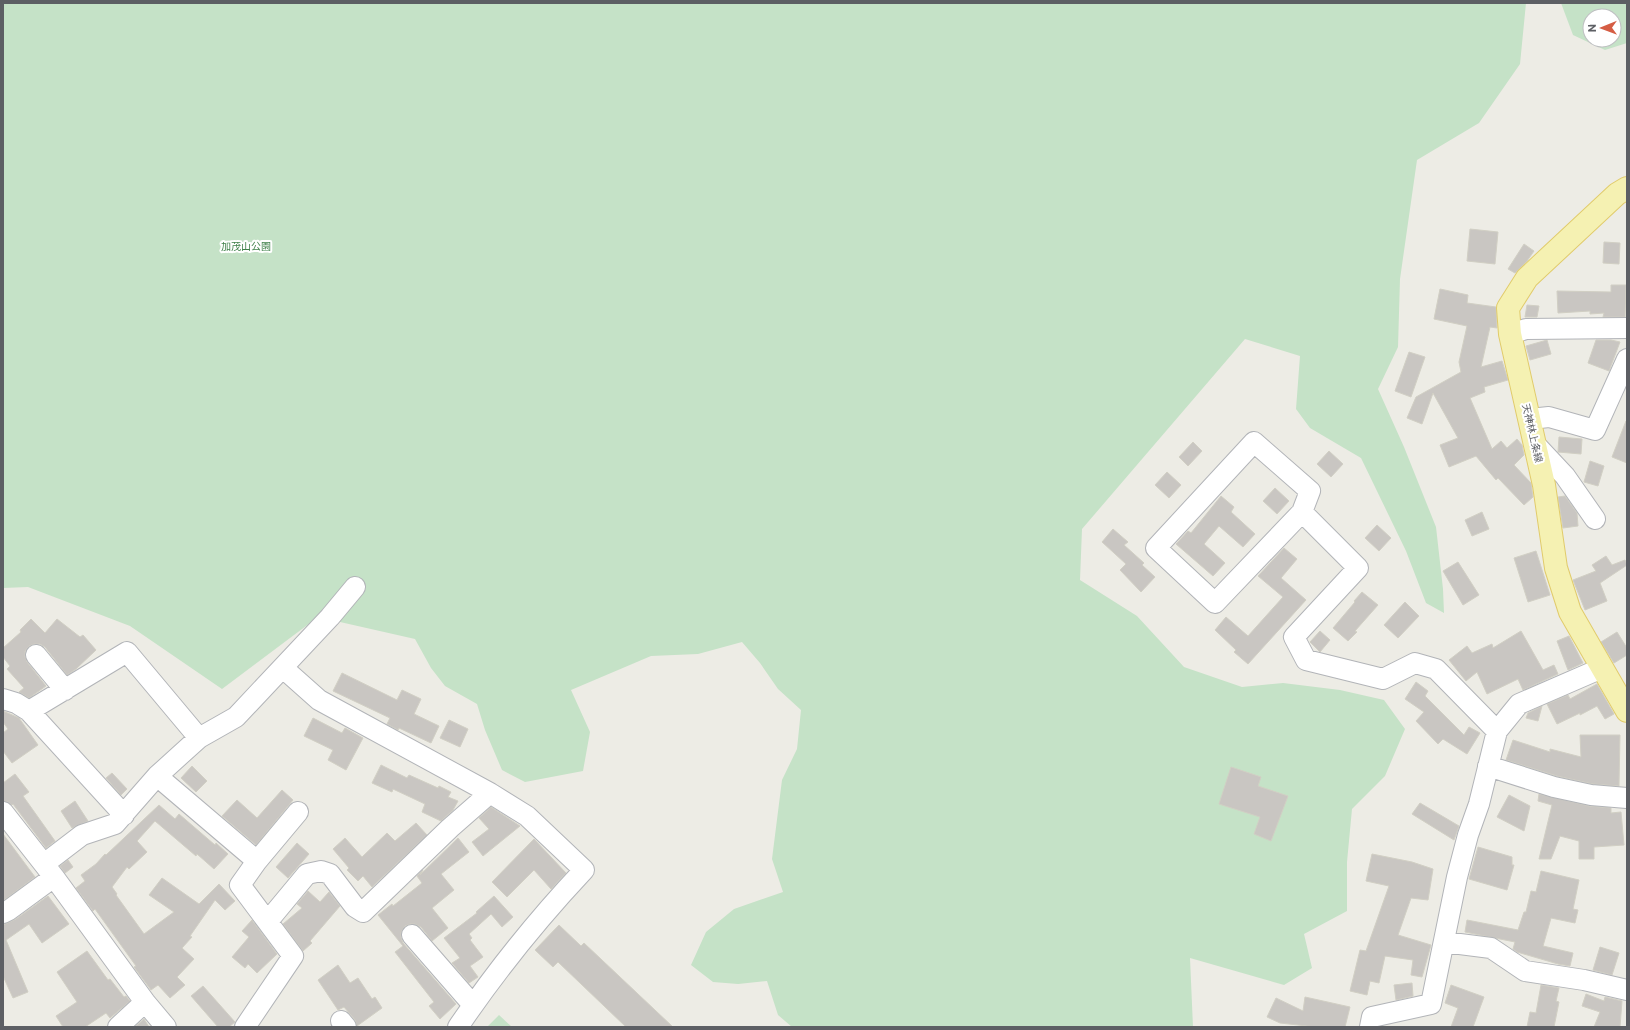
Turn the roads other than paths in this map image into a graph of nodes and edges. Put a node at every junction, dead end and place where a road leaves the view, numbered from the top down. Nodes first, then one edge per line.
1 (1627, 188) edge
2 (1627, 328) edge
3 (1510, 334) junction
4 (1627, 359) edge
5 (1530, 418) junction
6 (1535, 444) junction
7 (1302, 512) junction
8 (1595, 518) dead end
9 (355, 587) dead end
10 (36, 655) dead end
11 (283, 668) junction
12 (1602, 668) junction
13 (65, 690) junction
14 (3, 699) edge
15 (29, 711) junction
16 (1627, 711) edge
17 (1497, 731) junction
18 (199, 738) junction
19 (1488, 766) junction
20 (157, 776) junction
21 (490, 793) junction
22 (1627, 798) edge
23 (3, 812) edge
24 (298, 812) dead end
25 (124, 815) junction
26 (257, 862) junction
27 (49, 871) junction
28 (3, 913) edge
29 (268, 921) junction
30 (412, 935) dead end
31 (1444, 942) junction
32 (1627, 990) edge
33 (145, 1002) junction
34 (473, 1005) junction
35 (118, 1027) edge
36 (166, 1027) edge
37 (245, 1027) edge
38 (458, 1027) edge
39 (1370, 1027) edge

1 - 3 main road, 天神林上条線
2 - 3 street
3 - 5 main road, 天神林上条線
4 - 5 street
5 - 6 main road, 天神林上条線
6 - 8 street
6 - 12 main road, 天神林上条線
7 - 7 street
7 - 17 street
9 - 11 street
10 - 13 street
11 - 18 street
11 - 21 street
12 - 16 main road, 天神林上条線
12 - 17 street
13 - 15 street
13 - 18 street
14 - 15 street
15 - 25 street
17 - 19 street
18 - 20 street
19 - 22 street
19 - 31 street
20 - 25 street
20 - 26 street
21 - 29 street
21 - 34 street
23 - 27 street
24 - 26 street
25 - 27 street
26 - 29 street
27 - 28 street
27 - 33 street
29 - 37 street
30 - 34 street
31 - 32 street
31 - 39 street
33 - 35 street
33 - 36 street
34 - 38 street

